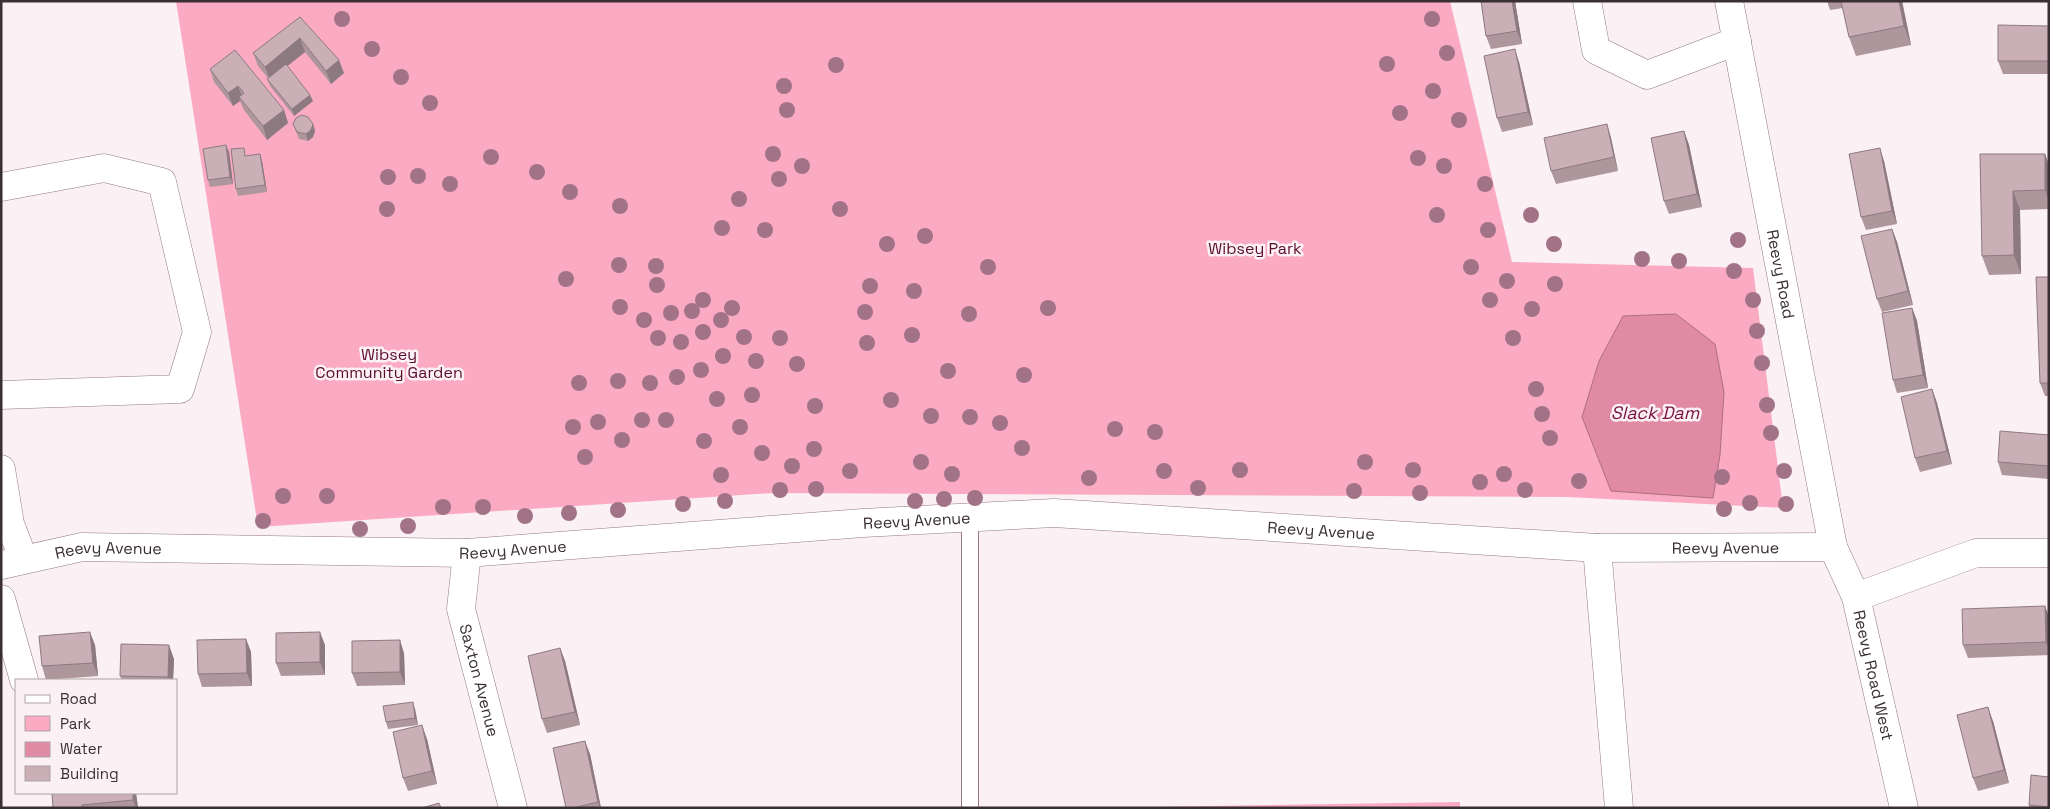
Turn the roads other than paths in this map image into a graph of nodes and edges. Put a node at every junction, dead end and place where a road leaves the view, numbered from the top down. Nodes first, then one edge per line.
1 (1587, 1) edge
2 (1729, 1) edge
3 (1737, 41) junction
4 (1, 187) edge
5 (1, 395) edge
6 (1, 469) edge
7 (970, 518) junction
8 (1833, 547) junction
9 (1597, 548) junction
10 (466, 552) junction
11 (2049, 553) edge
12 (12, 562) edge
13 (1856, 597) junction
14 (1, 599) edge
15 (24, 679) edge
16 (513, 808) edge
17 (970, 808) edge
18 (1619, 808) edge
19 (1904, 808) edge

1 - 3 street
2 - 3 street, Reevy Road
3 - 8 street, Reevy Road
4 - 5 street
6 - 12 street
7 - 9 street, Reevy Avenue
7 - 10 street, Reevy Avenue
7 - 17 lane
8 - 9 street, Reevy Avenue
8 - 13 street, Reevy Road West
9 - 18 street
10 - 12 street, Reevy Avenue
10 - 16 street, Saxton Avenue
11 - 13 street
13 - 19 street, Reevy Road West
14 - 15 street

